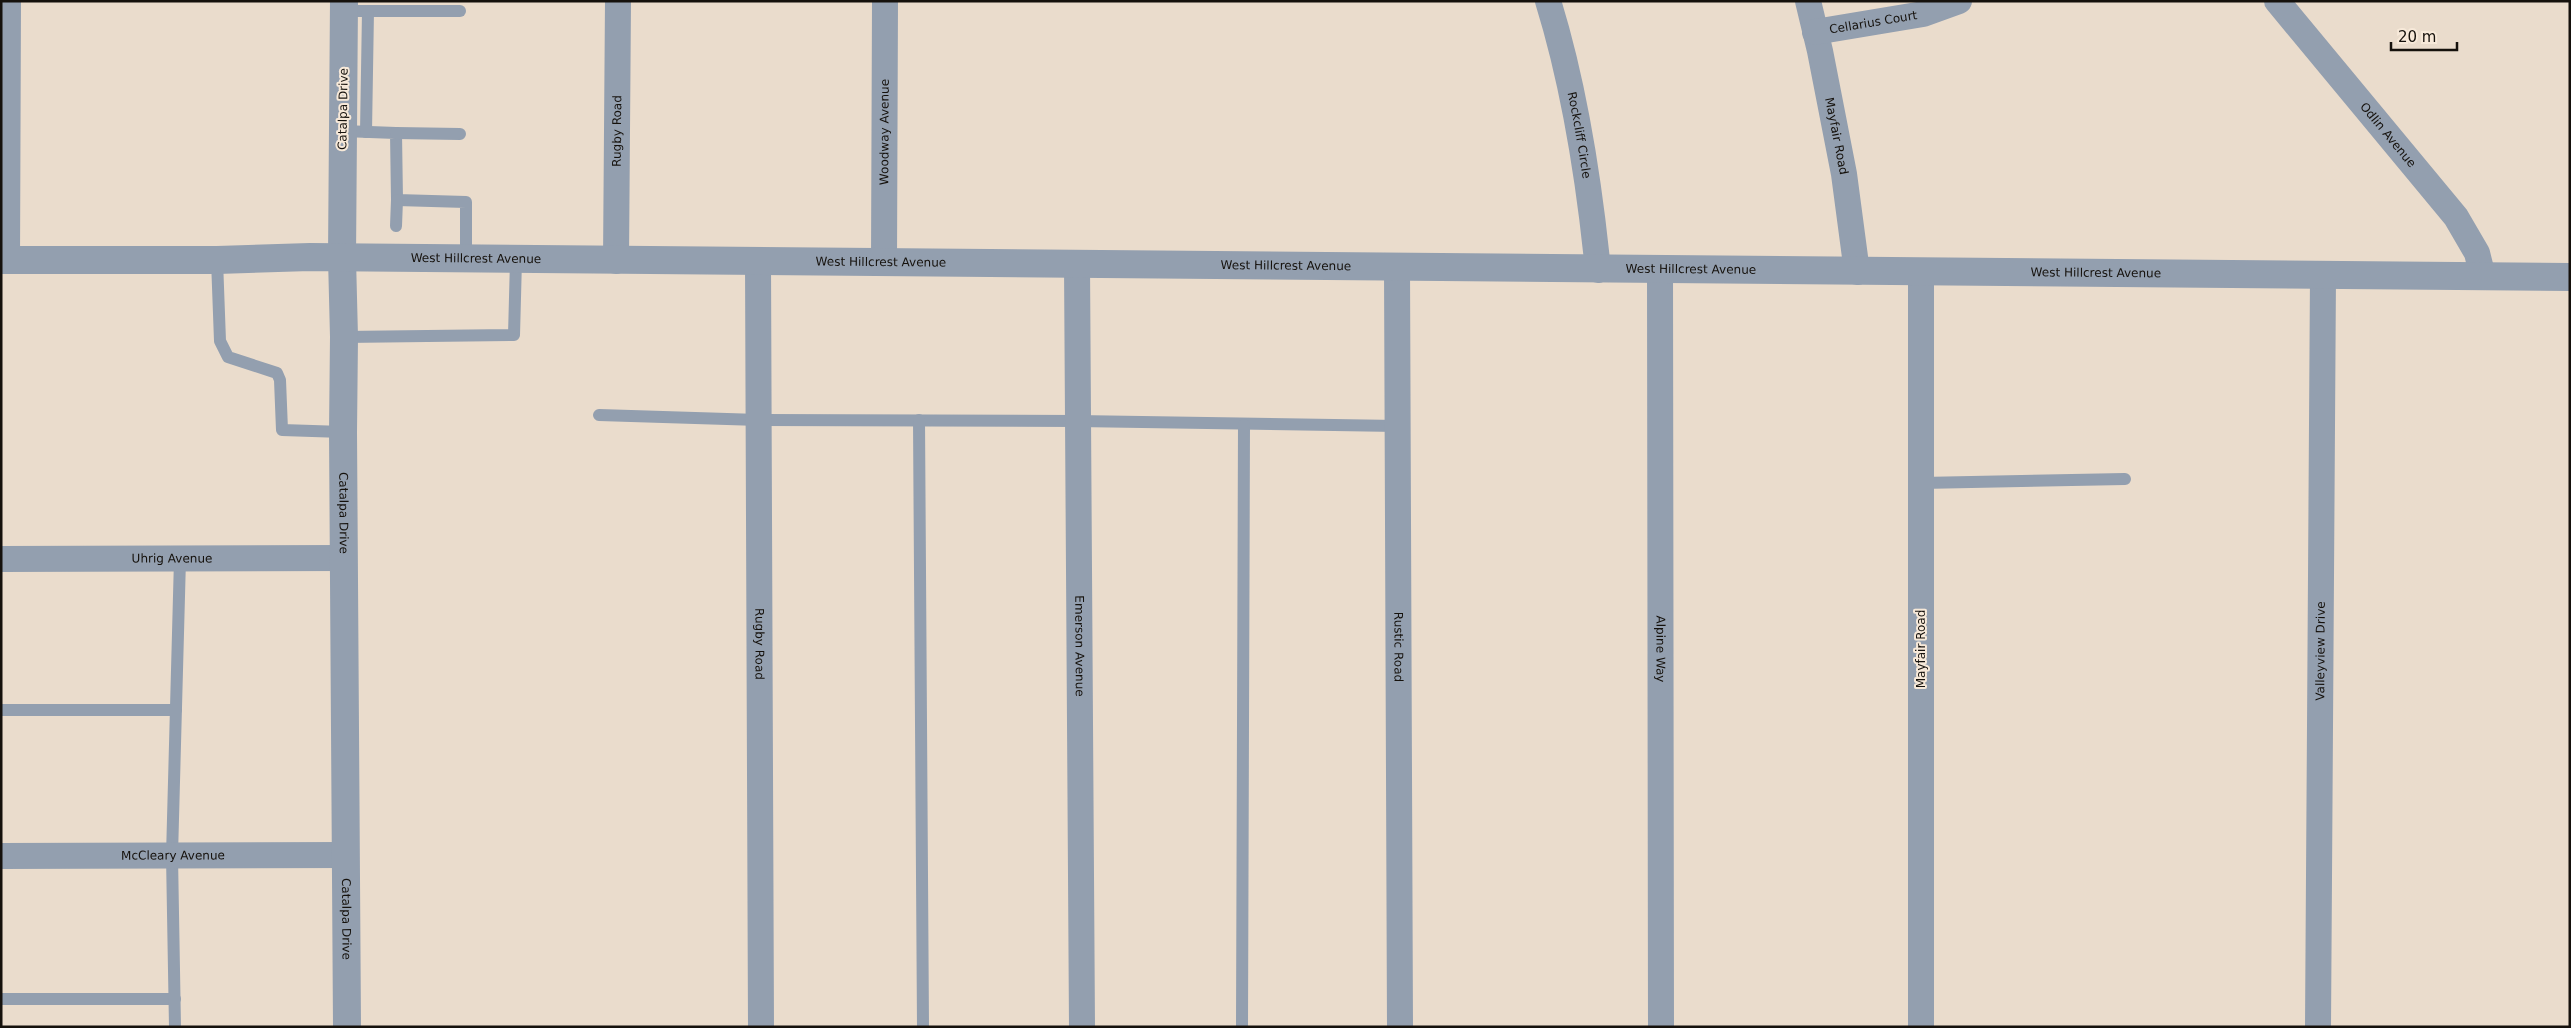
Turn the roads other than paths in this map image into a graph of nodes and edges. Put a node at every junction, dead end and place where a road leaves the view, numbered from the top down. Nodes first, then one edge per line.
1 (8, 1) edge
2 (618, 1) edge
3 (885, 1) edge
4 (1548, 1) edge
5 (1808, 1) edge
6 (1959, 1) edge
7 (2277, 1) edge
8 (352, 8) edge
9 (460, 11) dead end
10 (1815, 32) junction
11 (355, 132) junction
12 (396, 133) junction
13 (460, 134) dead end
14 (397, 200) junction
15 (396, 226) dead end
16 (342, 258) junction
17 (466, 258) junction
18 (4, 260) edge
19 (217, 260) junction
20 (516, 260) junction
21 (616, 261) junction
22 (758, 262) junction
23 (884, 263) junction
24 (1077, 265) junction
25 (1397, 268) junction
26 (1598, 270) junction
27 (1660, 270) junction
28 (1857, 272) junction
29 (1920, 272) junction
30 (2323, 275) junction
31 (2483, 277) junction
32 (2570, 277) edge
33 (344, 337) junction
34 (599, 415) dead end
35 (759, 420) junction
36 (919, 420) junction
37 (1077, 421) junction
38 (1244, 424) junction
39 (1398, 426) junction
40 (343, 432) junction
41 (2125, 479) dead end
42 (1921, 483) junction
43 (180, 558) junction
44 (344, 558) junction
45 (1, 559) edge
46 (1, 710) edge
47 (176, 710) junction
48 (1, 856) edge
49 (172, 856) junction
50 (346, 856) junction
51 (1, 999) edge
52 (174, 999) junction
53 (175, 1027) edge
54 (347, 1027) edge
55 (762, 1027) edge
56 (923, 1027) edge
57 (1082, 1027) edge
58 (1242, 1027) edge
59 (1400, 1027) edge
60 (1661, 1027) edge
61 (1921, 1027) edge
62 (2318, 1027) edge

1 - 18 street
2 - 21 street, Rugby Road
3 - 23 street, Woodway Avenue
4 - 26 street, Rockcliff Circle
5 - 10 street, Mayfair Road
6 - 10 street, Cellarius Court
7 - 31 street, Odlin Avenue
8 - 9 lane
8 - 11 street, Catalpa Drive
10 - 28 street, Mayfair Road
11 - 12 lane
11 - 16 street, Catalpa Drive
12 - 13 lane
12 - 14 lane
14 - 15 lane
14 - 17 lane
16 - 17 street, West Hillcrest Avenue
16 - 19 street, West Hillcrest Avenue
16 - 33 street, Catalpa Drive
17 - 20 street, West Hillcrest Avenue
18 - 19 street, West Hillcrest Avenue
19 - 40 lane
20 - 21 street, West Hillcrest Avenue
20 - 33 lane
21 - 22 street, West Hillcrest Avenue
22 - 23 street, West Hillcrest Avenue
22 - 35 street, Rugby Road
23 - 24 street, West Hillcrest Avenue
24 - 25 street, West Hillcrest Avenue
24 - 37 street, Emerson Avenue
25 - 26 street, West Hillcrest Avenue
25 - 39 street, Rustic Road
26 - 27 street, West Hillcrest Avenue
27 - 28 street, West Hillcrest Avenue
27 - 60 street, Alpine Way
28 - 29 street, West Hillcrest Avenue
29 - 30 street, West Hillcrest Avenue
29 - 42 street, Mayfair Road
30 - 31 street, West Hillcrest Avenue
30 - 62 street, Valleyview Drive
31 - 32 street, West Hillcrest Avenue
33 - 40 street, Catalpa Drive
34 - 35 lane
35 - 36 lane
35 - 55 street, Rugby Road
36 - 37 lane
36 - 56 lane
37 - 38 lane
37 - 57 street, Emerson Avenue
38 - 39 lane
38 - 58 lane
39 - 59 street, Rustic Road
40 - 44 street, Catalpa Drive
41 - 42 lane
42 - 61 street, Mayfair Road
43 - 44 street, Uhrig Avenue
43 - 45 street, Uhrig Avenue
43 - 47 lane
44 - 50 street, Catalpa Drive
46 - 47 lane
47 - 49 lane
48 - 49 street, McCleary Avenue
49 - 50 street, McCleary Avenue
49 - 52 lane
50 - 54 street, Catalpa Drive
51 - 52 lane
52 - 53 lane

